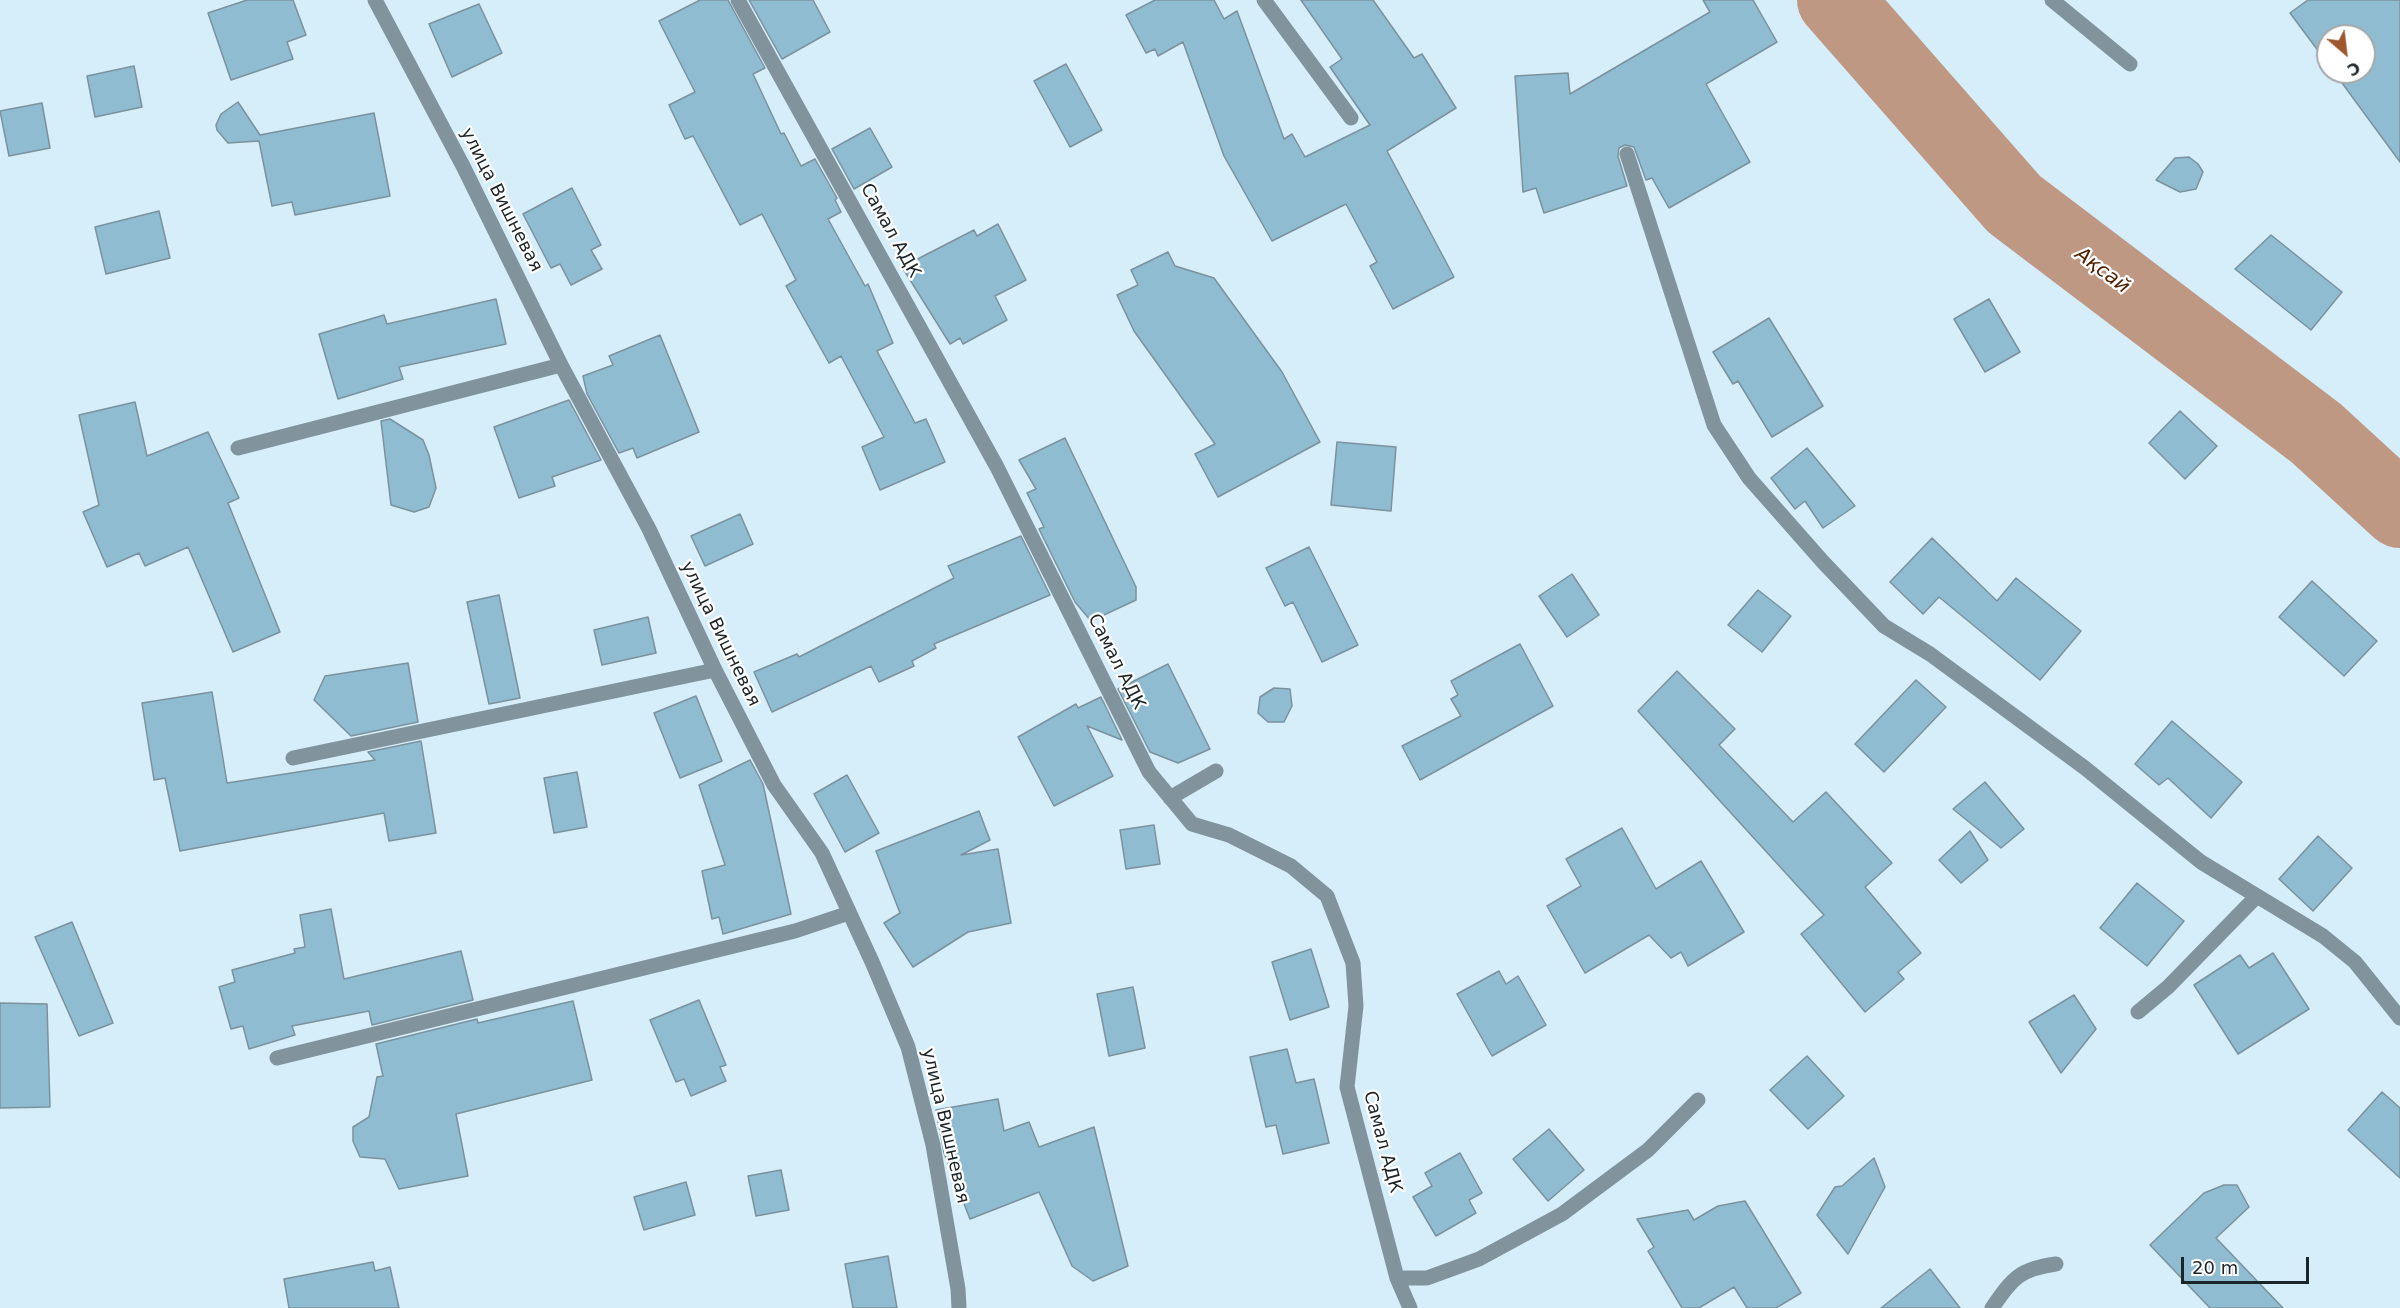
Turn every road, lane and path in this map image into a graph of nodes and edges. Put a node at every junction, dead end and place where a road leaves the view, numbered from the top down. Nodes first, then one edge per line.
1 (375, 0) edge
2 (738, 0) edge
3 (1264, 0) edge
4 (2052, 0) edge
5 (2130, 64) dead end
6 (1351, 118) dead end
7 (1627, 154) dead end
8 (561, 365) junction
9 (238, 447) dead end
10 (714, 670) junction
11 (293, 758) dead end
12 (1216, 771) dead end
13 (1170, 798) junction
14 (2257, 896) junction
15 (849, 913) junction
16 (2138, 1012) dead end
17 (2400, 1018) edge
18 (277, 1058) dead end
19 (1698, 1100) dead end
20 (2056, 1264) dead end
21 (1397, 1278) junction
22 (958, 1308) edge
23 (1410, 1308) edge
24 (1992, 1308) edge

1 - 8 street, улица Вишневая
2 - 13 street, Самал АДК
3 - 6 street
4 - 5 street
7 - 14 street
8 - 9 street
8 - 10 street, улица Вишневая
10 - 11 street
10 - 15 street, улица Вишневая
12 - 13 street
13 - 21 street, Самал АДК
14 - 16 street
14 - 17 street
15 - 18 street
15 - 22 street, улица Вишневая
19 - 21 street
20 - 24 street
21 - 23 street, Самал АДК

